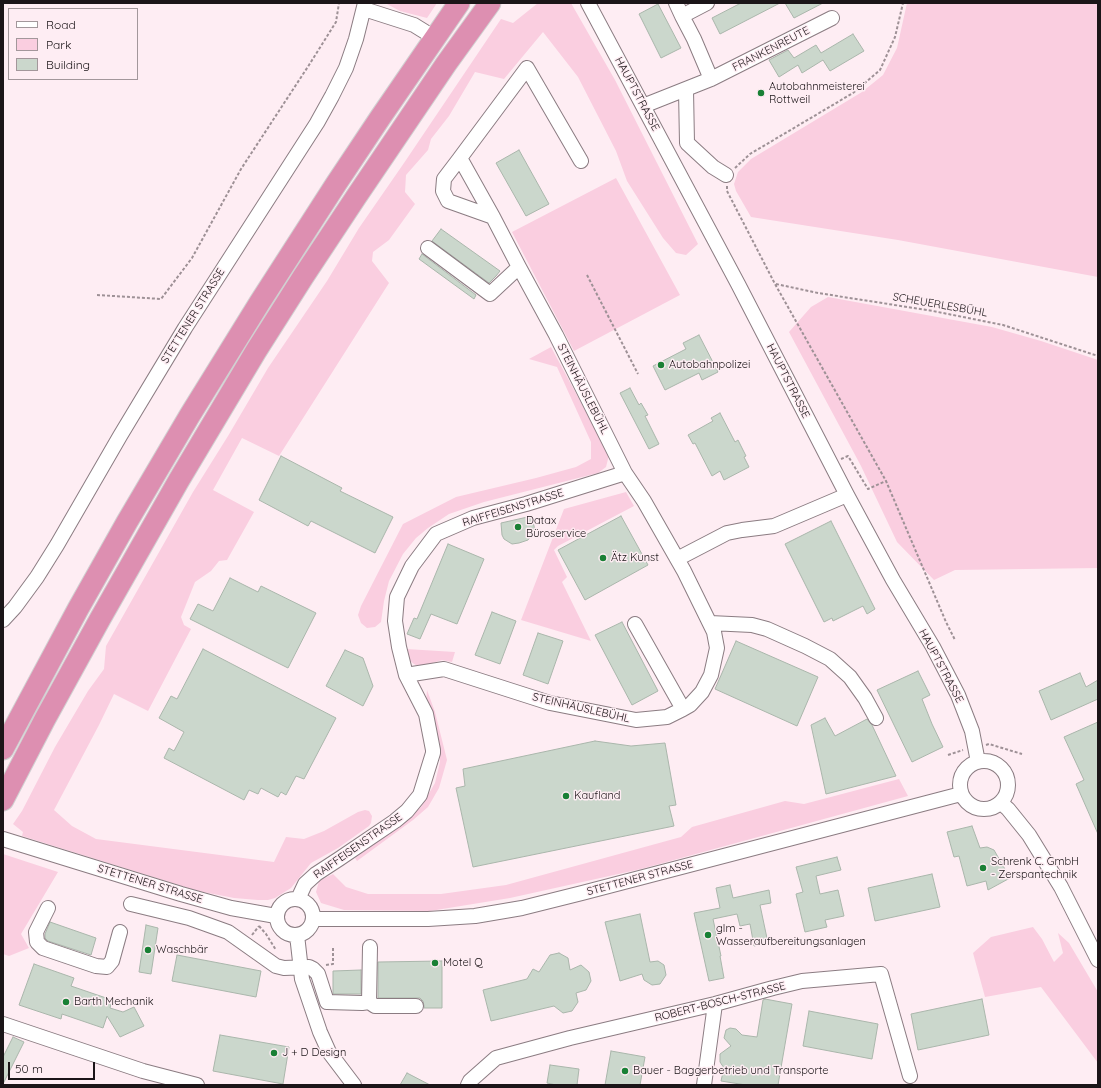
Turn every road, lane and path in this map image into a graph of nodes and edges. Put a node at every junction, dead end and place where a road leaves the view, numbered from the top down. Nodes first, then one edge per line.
1 (339, 3) edge
2 (459, 3) edge
3 (490, 3) edge
4 (588, 3) edge
5 (676, 3) edge
6 (706, 3) edge
7 (903, 3) edge
8 (365, 6) edge
9 (682, 16) junction
10 (832, 18) dead end
11 (435, 38) junction
12 (711, 79) junction
13 (686, 90) junction
14 (643, 106) junction
15 (460, 158) junction
16 (582, 161) dead end
17 (726, 175) junction
18 (493, 217) junction
19 (428, 248) dead end
20 (519, 266) junction
21 (587, 275) dead end
22 (775, 284) junction
23 (97, 295) dead end
24 (1098, 356) edge
25 (638, 374) dead end
26 (831, 464) junction
27 (625, 473) junction
28 (886, 481) junction
29 (847, 495) junction
30 (677, 559) junction
31 (3, 620) edge
32 (710, 623) junction
33 (635, 624) dead end
34 (955, 640) dead end
35 (406, 675) junction
36 (683, 709) junction
37 (876, 718) dead end
38 (3, 749) edge
39 (978, 762) junction
40 (961, 794) junction
41 (3, 800) edge
42 (1001, 803) junction
43 (3, 839) edge
44 (298, 899) junction
45 (131, 904) dead end
46 (48, 908) dead end
47 (276, 916) junction
48 (312, 919) junction
49 (120, 932) dead end
50 (297, 935) junction
51 (370, 947) dead end
52 (333, 948) dead end
53 (1098, 960) edge
54 (322, 965) dead end
55 (301, 967) junction
56 (369, 1002) junction
57 (716, 1004) junction
58 (416, 1006) dead end
59 (3, 1024) edge
60 (910, 1076) dead end
61 (197, 1085) edge
62 (354, 1085) edge
63 (468, 1085) edge
64 (704, 1085) edge

1 - 23 path
2 - 11 highway
3 - 41 highway
4 - 14 street, HAUPTSTRASSE
5 - 9 street
6 - 9 street
7 - 17 path
8 - 11 street
8 - 31 street, STETTENER STRASSE
9 - 12 street
10 - 12 street, FRANKENREUTE
11 - 38 highway
12 - 13 street, FRANKENREUTE
13 - 14 street, FRANKENREUTE
13 - 17 street
14 - 26 street, HAUPTSTRASSE
15 - 16 street
15 - 18 street, STEINHÄUSLEBÜHL
15 - 18 street
17 - 22 path
18 - 20 street, STEINHÄUSLEBÜHL
19 - 20 street
20 - 27 street, STEINHÄUSLEBÜHL
21 - 25 path
22 - 24 path, SCHEUERLESBÜHL
22 - 28 path
26 - 28 path
26 - 29 street, HAUPTSTRASSE
27 - 30 street, STEINHÄUSLEBÜHL
27 - 35 street, RAIFFEISENSTRASSE
28 - 34 path
29 - 30 street
29 - 39 street, HAUPTSTRASSE
30 - 32 street, STEINHÄUSLEBÜHL
32 - 36 street, STEINHÄUSLEBÜHL
32 - 37 street
33 - 36 street
35 - 36 street, STEINHÄUSLEBÜHL
35 - 44 street, RAIFFEISENSTRASSE
39 - 40 street
39 - 42 street
40 - 42 street
40 - 48 street, STETTENER STRASSE
42 - 53 street
43 - 47 street, STETTENER STRASSE
44 - 47 street
44 - 48 street
45 - 55 street
46 - 49 street
47 - 50 street
48 - 50 street
50 - 55 street
51 - 56 street
52 - 54 path
55 - 56 street
55 - 62 street
56 - 58 street
57 - 60 street, ROBERT-BOSCH-STRASSE
57 - 63 street, ROBERT-BOSCH-STRASSE
57 - 64 street
59 - 61 street

